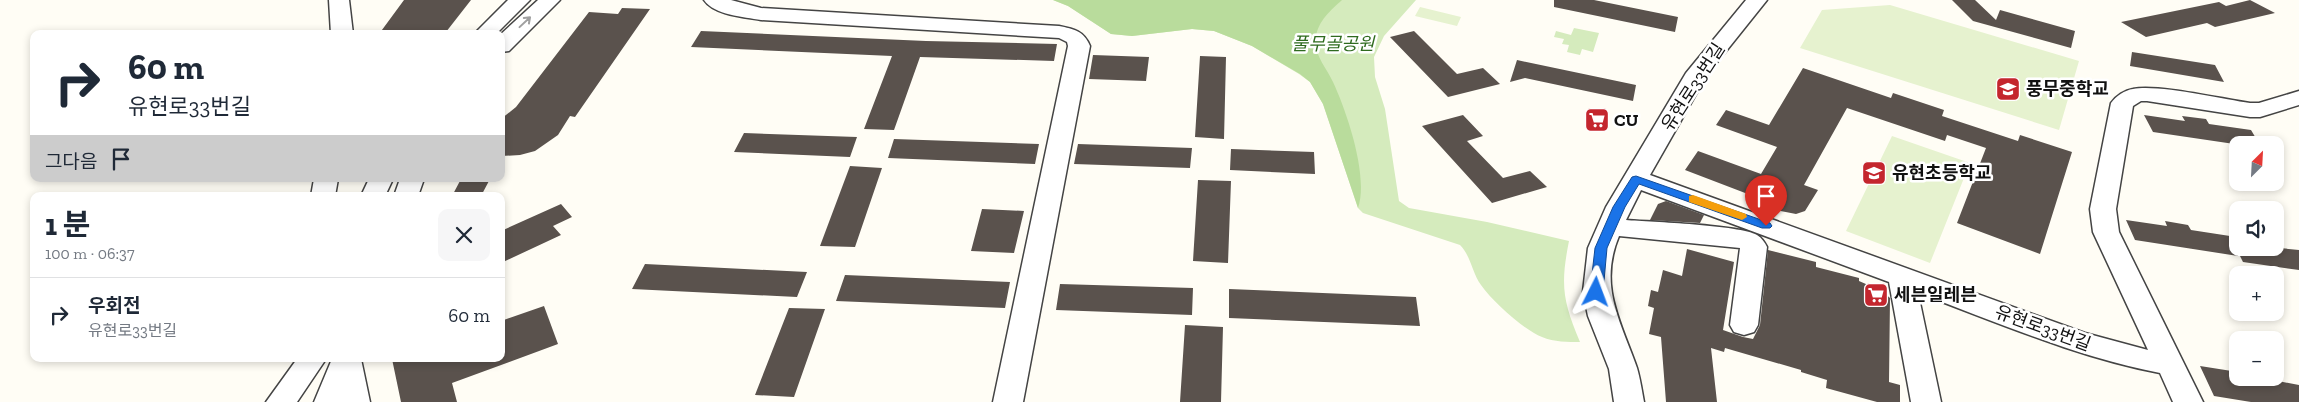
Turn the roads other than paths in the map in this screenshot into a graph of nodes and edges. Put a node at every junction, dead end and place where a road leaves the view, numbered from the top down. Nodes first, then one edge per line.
1 (339, 0) edge
2 (520, 0) edge
3 (550, 0) edge
4 (714, 0) edge
5 (1757, 0) edge
6 (342, 30) edge
7 (488, 30) edge
8 (505, 42) edge
9 (2299, 98) edge
10 (1636, 179) junction
11 (1609, 227) junction
12 (1901, 276) junction
13 (1744, 325) dead end
14 (310, 362) edge
15 (311, 362) edge
16 (345, 362) edge
17 (347, 362) edge
18 (2171, 365) junction
19 (281, 402) edge
20 (296, 402) edge
21 (329, 402) edge
22 (355, 402) edge
23 (1008, 402) edge
24 (1629, 402) edge
25 (1926, 402) edge
26 (2188, 402) edge

1 - 6 street
2 - 7 street
8 -> 3 street
4 - 23 street
5 - 10 street, 유현로33번길
9 - 18 street
10 - 11 street, 유현로33번길
10 - 12 street, 유현로33번길
11 - 13 street
11 - 24 street, 유현로33번길
12 - 18 street, 유현로33번길
12 - 25 street
14 - 19 street
15 - 20 street
16 - 21 street
17 - 22 street
18 - 26 street

